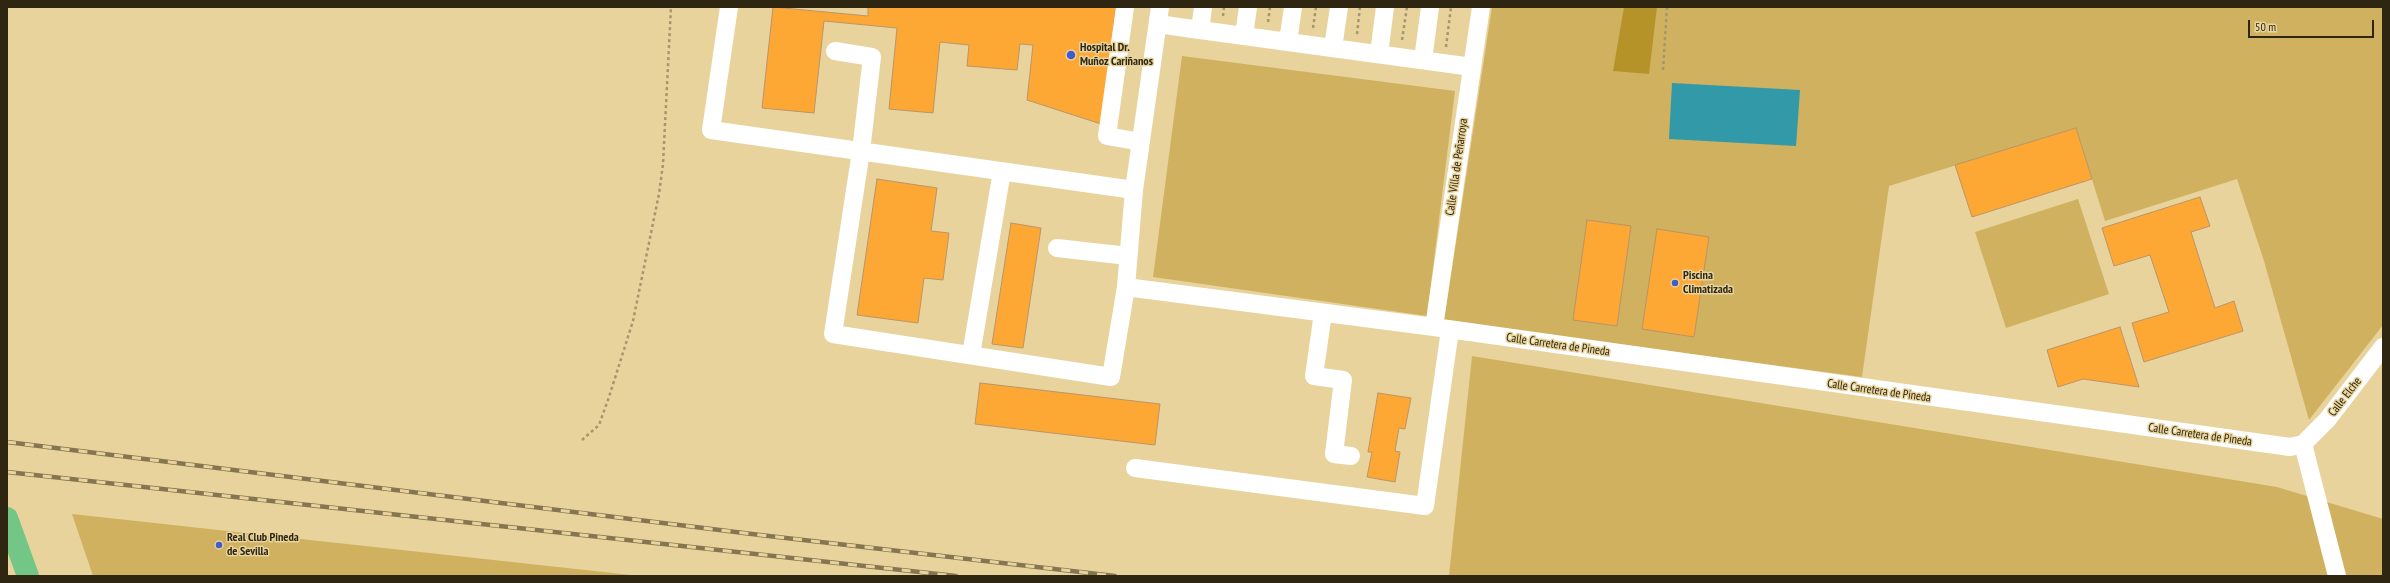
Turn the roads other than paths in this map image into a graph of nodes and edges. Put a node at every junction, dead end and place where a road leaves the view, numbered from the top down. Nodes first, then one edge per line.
1 (729, 7) edge
2 (1125, 7) edge
3 (1203, 7) edge
4 (1248, 7) edge
5 (1293, 7) edge
6 (1339, 7) edge
7 (1385, 7) edge
8 (1430, 7) edge
9 (1481, 7) edge
10 (1159, 15) edge
11 (1200, 30) junction
12 (1244, 36) junction
13 (1288, 42) junction
14 (1333, 48) junction
15 (835, 51) dead end
16 (1378, 54) junction
17 (1423, 60) junction
18 (1472, 67) junction
19 (1141, 142) junction
20 (861, 151) junction
21 (1002, 171) junction
22 (1134, 190) junction
23 (1057, 248) dead end
24 (1128, 256) junction
25 (1126, 287) junction
26 (1323, 313) junction
27 (1446, 329) junction
28 (2383, 347) edge
29 (971, 355) junction
30 (2376, 368) edge
31 (2303, 444) junction
32 (1351, 456) dead end
33 (1135, 468) dead end
34 (7, 518) edge
35 (28, 576) edge
36 (2337, 576) edge

1 - 20 street
2 - 19 street
3 - 11 street
4 - 12 street
5 - 13 street
6 - 14 street
7 - 16 street
8 - 17 street
9 - 18 street, Calle Villa de Peñarroya
10 - 11 street
10 - 19 street
11 - 12 street
12 - 13 street
13 - 14 street
14 - 16 street
15 - 20 street
16 - 17 street
17 - 18 street
18 - 27 street, Calle Villa de Peñarroya
19 - 22 street
20 - 21 street
20 - 29 street
21 - 22 street
21 - 29 street
22 - 24 street
23 - 24 street
24 - 25 street
25 - 26 street, Calle Carretera de Pineda
25 - 29 street
26 - 27 street, Calle Carretera de Pineda
26 - 32 street
27 - 31 street, Calle Carretera de Pineda
27 - 33 street, Calle Villa de Peñarroya
28 - 30 street, Calle Elche
30 - 31 street, Calle Elche
31 - 36 street
34 - 35 highway

